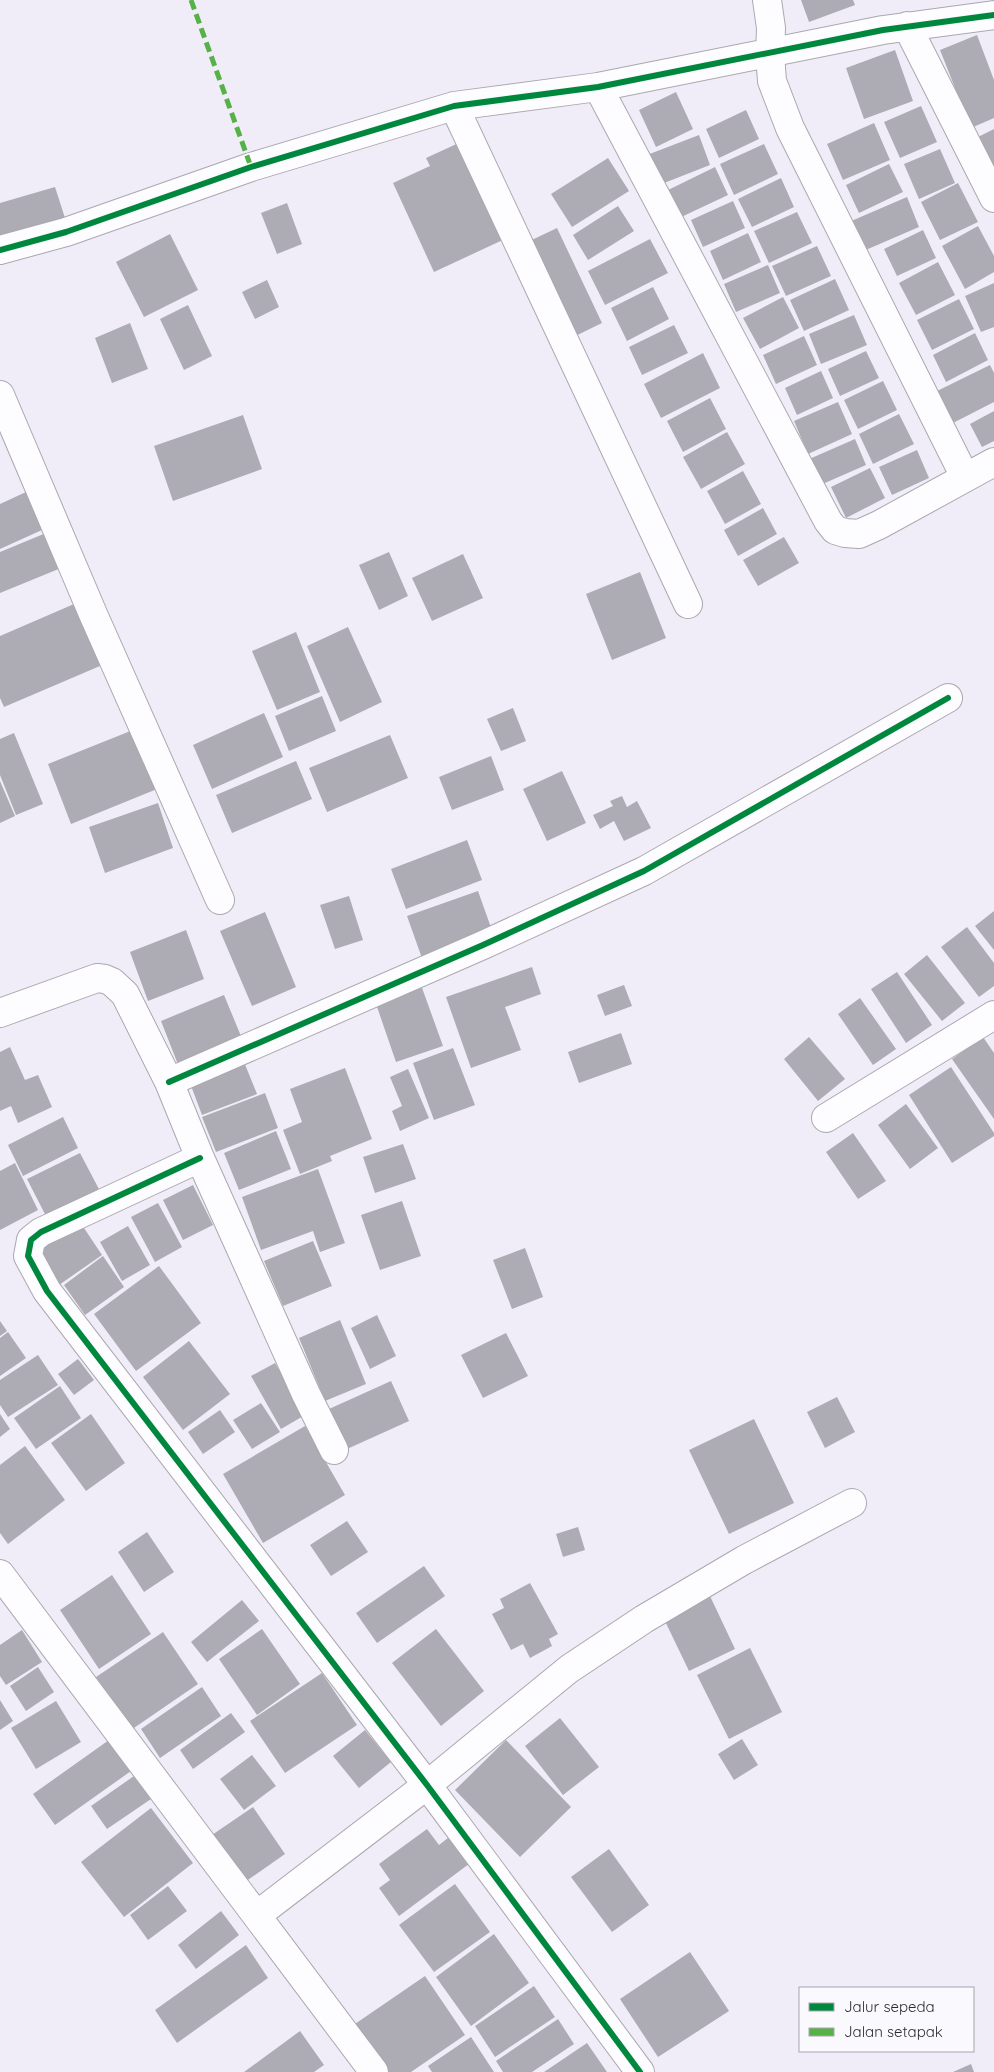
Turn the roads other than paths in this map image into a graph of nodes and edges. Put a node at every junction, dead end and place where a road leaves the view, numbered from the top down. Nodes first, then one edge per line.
1 (767, 0) edge
2 (994, 15) edge
3 (907, 26) junction
4 (770, 54) junction
5 (598, 87) junction
6 (454, 106) junction
7 (994, 198) edge
8 (0, 250) edge
9 (0, 395) edge
10 (994, 462) edge
11 (965, 477) junction
12 (688, 604) dead end
13 (948, 698) dead end
14 (220, 900) dead end
15 (0, 1013) edge
16 (994, 1015) edge
17 (169, 1082) junction
18 (826, 1118) dead end
19 (200, 1158) junction
20 (334, 1450) dead end
21 (852, 1503) dead end
22 (0, 1574) edge
23 (427, 1785) junction
24 (256, 1915) junction
25 (374, 2072) edge
26 (640, 2072) edge

1 - 4 street
2 - 3 street
3 - 4 street
3 - 7 street
4 - 5 street
4 - 11 street
5 - 6 street
5 - 11 street
6 - 8 street
6 - 12 street
9 - 14 street
10 - 11 street
13 - 17 street
15 - 17 street
16 - 18 street
17 - 19 street
19 - 20 street
19 - 23 street
21 - 23 street
22 - 24 street
23 - 24 street
23 - 26 street
24 - 25 street

